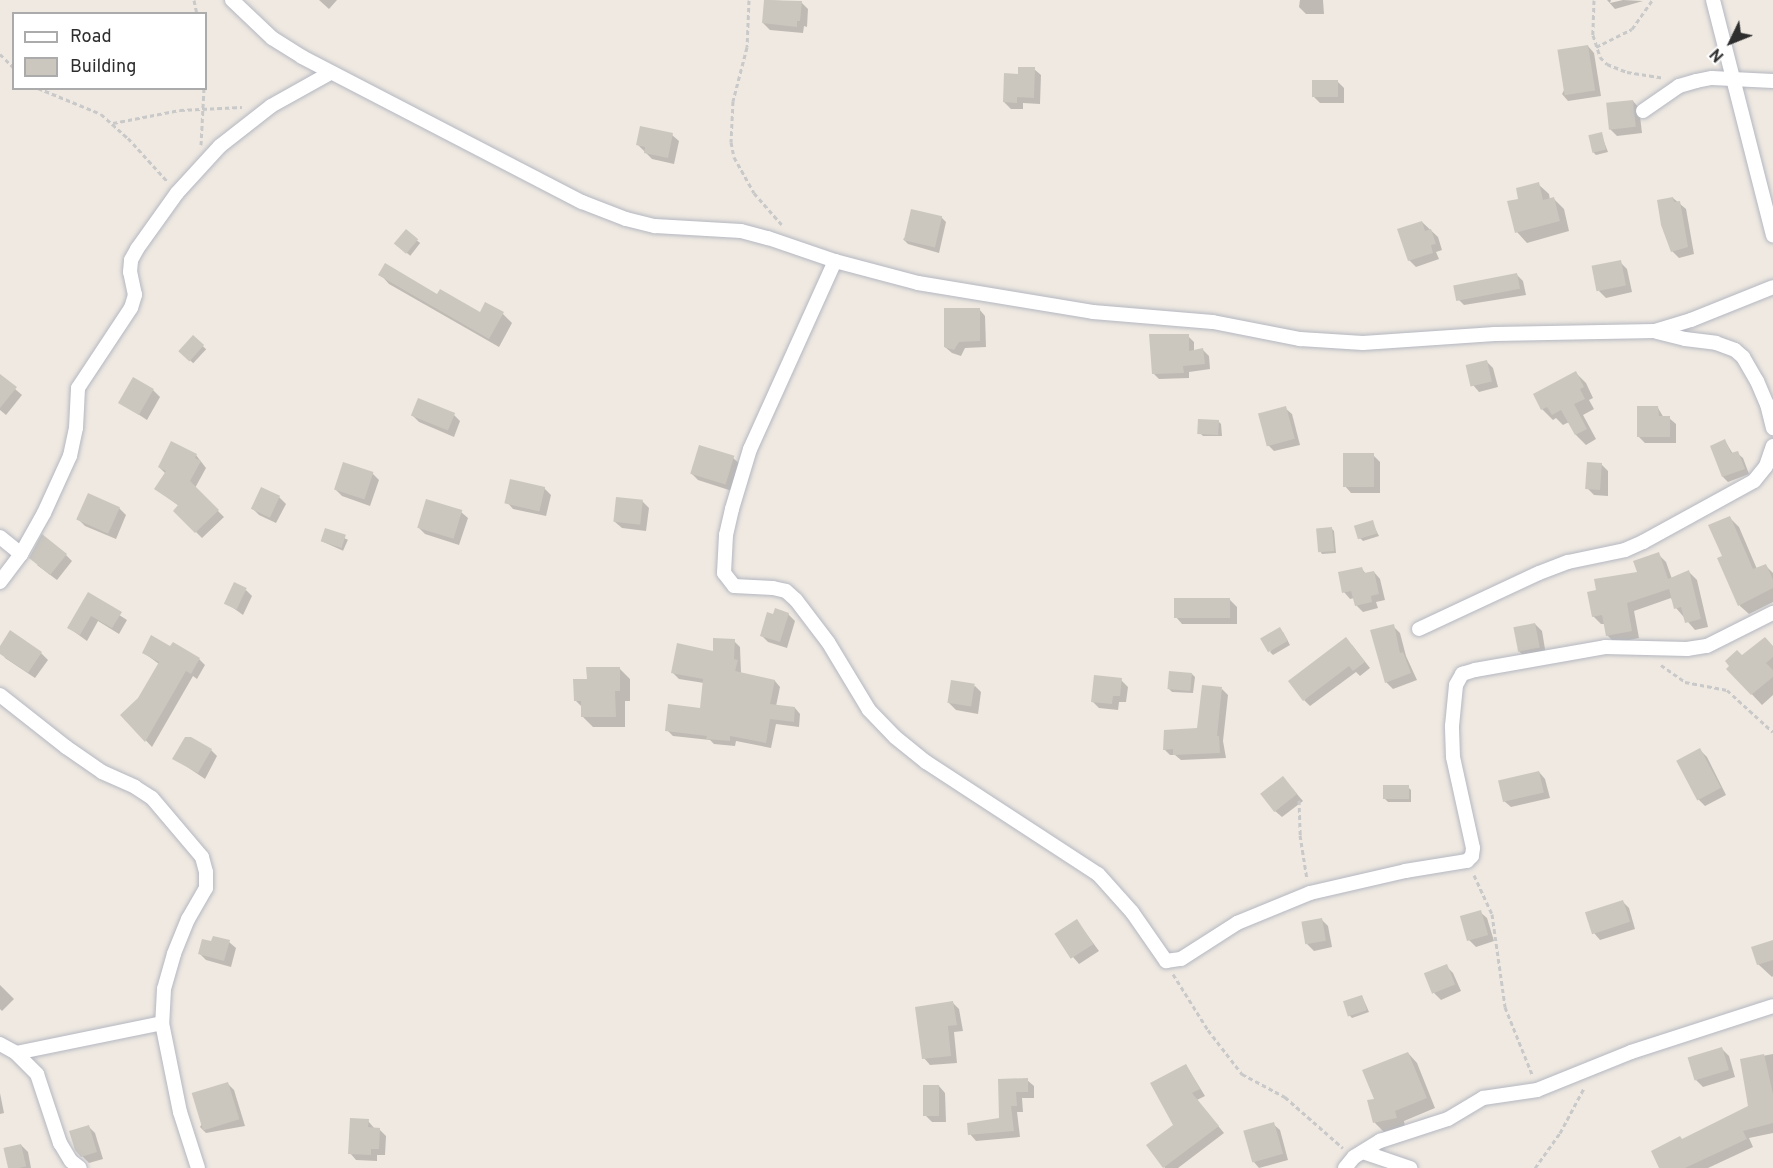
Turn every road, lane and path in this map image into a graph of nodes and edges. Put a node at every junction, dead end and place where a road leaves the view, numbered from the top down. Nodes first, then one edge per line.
1 (232, 0) edge
2 (749, 0) edge
3 (1594, 0) edge
4 (1652, 0) edge
5 (1713, 0) edge
6 (1596, 47) junction
7 (0, 54) edge
8 (12, 66) edge
9 (330, 73) junction
10 (1731, 78) junction
11 (1696, 81) junction
12 (1773, 81) edge
13 (43, 90) edge
14 (204, 90) edge
15 (244, 107) dead end
16 (202, 110) junction
17 (1643, 111) dead end
18 (113, 123) junction
19 (201, 164) junction
20 (177, 193) junction
21 (787, 230) dead end
22 (1773, 235) edge
23 (835, 261) junction
24 (1773, 287) edge
25 (1655, 331) junction
26 (1773, 428) edge
27 (1773, 446) edge
28 (0, 537) edge
29 (21, 554) junction
30 (0, 582) edge
31 (1773, 613) edge
32 (1419, 629) dead end
33 (1644, 648) junction
34 (0, 695) edge
35 (1773, 732) edge
36 (1299, 800) dead end
37 (1467, 861) junction
38 (1310, 893) junction
39 (1166, 961) junction
40 (1773, 1006) edge
41 (162, 1023) junction
42 (0, 1044) edge
43 (16, 1053) junction
44 (1592, 1069) junction
45 (1537, 1090) junction
46 (1354, 1159) edge
47 (193, 1167) edge
48 (80, 1168) edge
49 (1410, 1168) edge
50 (1536, 1168) edge

1 - 9 street
2 - 21 path
3 - 6 path
4 - 6 path
5 - 10 street
6 - 11 path
7 - 8 path
9 - 19 street
9 - 23 street
10 - 11 street
10 - 12 street
10 - 22 street
11 - 17 street
13 - 18 path
14 - 16 path
15 - 16 path
16 - 18 path
16 - 19 path
18 - 20 path
19 - 20 street
20 - 29 street
23 - 25 street
23 - 39 street
24 - 25 street
25 - 26 street
27 - 32 street
28 - 29 street
29 - 30 street
31 - 33 street
33 - 35 path
33 - 37 street
34 - 41 street
36 - 38 path
37 - 38 street
37 - 45 path
38 - 39 street
39 - 46 path
40 - 44 street
41 - 43 street
41 - 47 street
42 - 43 street
43 - 48 street
44 - 45 street
44 - 50 path
45 - 46 street
46 - 49 street

